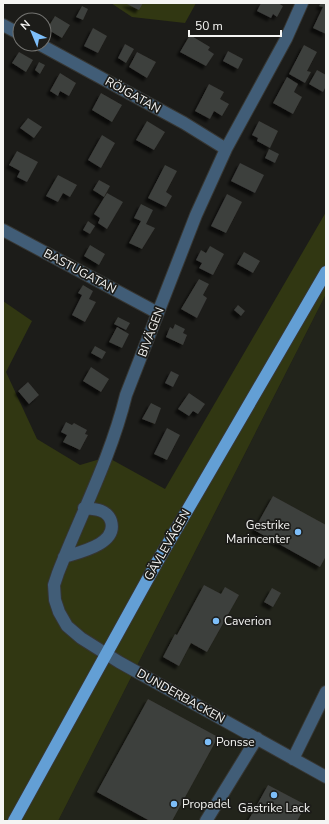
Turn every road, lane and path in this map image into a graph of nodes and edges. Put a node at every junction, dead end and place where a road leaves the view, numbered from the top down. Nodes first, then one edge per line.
1 (302, 3) edge
2 (3, 24) edge
3 (12, 29) edge
4 (52, 51) edge
5 (226, 149) junction
6 (3, 230) edge
7 (326, 272) edge
8 (158, 313) junction
9 (84, 508) junction
10 (64, 557) junction
11 (105, 654) junction
12 (326, 692) edge
13 (257, 738) junction
14 (293, 760) junction
15 (326, 777) edge
16 (14, 821) edge
17 (206, 821) edge

1 - 5 street, BIVÄGEN
2 - 3 street
4 - 5 street, RÖJGATAN
5 - 8 street, BIVÄGEN
6 - 8 street, BASTUGATAN
7 - 11 main road, GÄVLEVÄGEN
8 - 9 street, BIVÄGEN
9 - 10 street, BIVÄGEN
9 - 10 street
10 - 11 street, BIVÄGEN
11 - 13 street, DUNDERBACKEN
11 - 16 main road, GÄVLEVÄGEN
12 - 14 street
13 - 14 street, DUNDERBACKEN
13 - 17 street
14 - 15 street, DUNDERBACKEN

